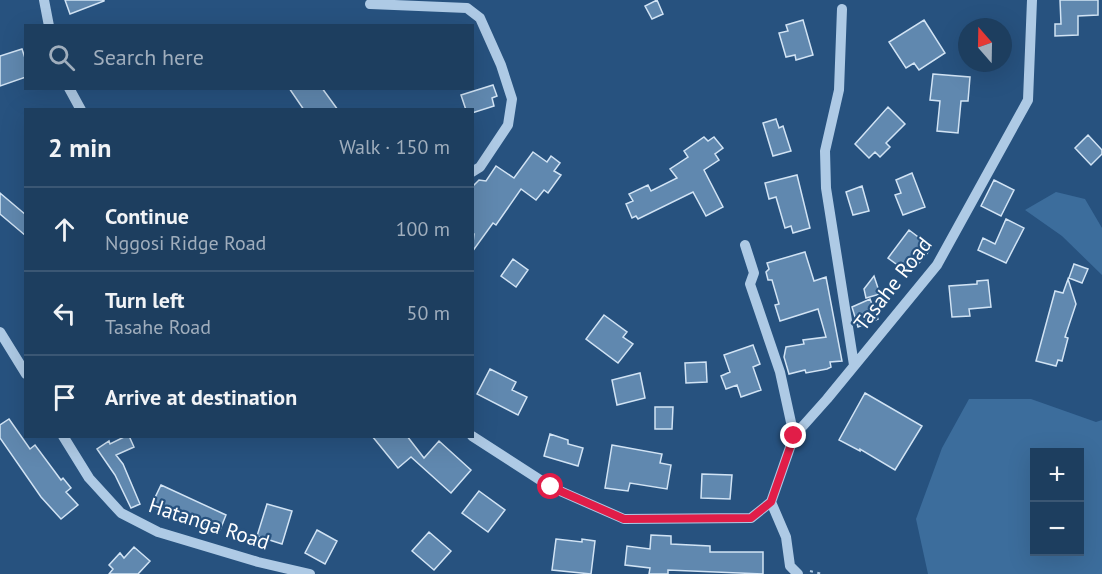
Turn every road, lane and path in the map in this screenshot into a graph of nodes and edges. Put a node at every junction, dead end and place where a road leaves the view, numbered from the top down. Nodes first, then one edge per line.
1 (44, 0) edge
2 (1032, 0) edge
3 (370, 4) dead end
4 (842, 9) dead end
5 (49, 24) edge
6 (70, 90) edge
7 (80, 108) edge
8 (474, 171) edge
9 (745, 245) dead end
10 (0, 332) edge
11 (854, 365) junction
12 (24, 371) edge
13 (794, 436) junction
14 (474, 437) edge
15 (64, 438) edge
16 (771, 502) junction
17 (792, 571) edge
18 (310, 574) edge

1 - 5 street
2 - 11 street, Tasahe Road
3 - 8 street
4 - 11 street
6 - 7 street
9 - 13 street
10 - 12 street
11 - 13 street, Tasahe Road
13 - 16 street, Tasahe Road
14 - 16 street
15 - 18 street, Hatanga Road
16 - 17 street

